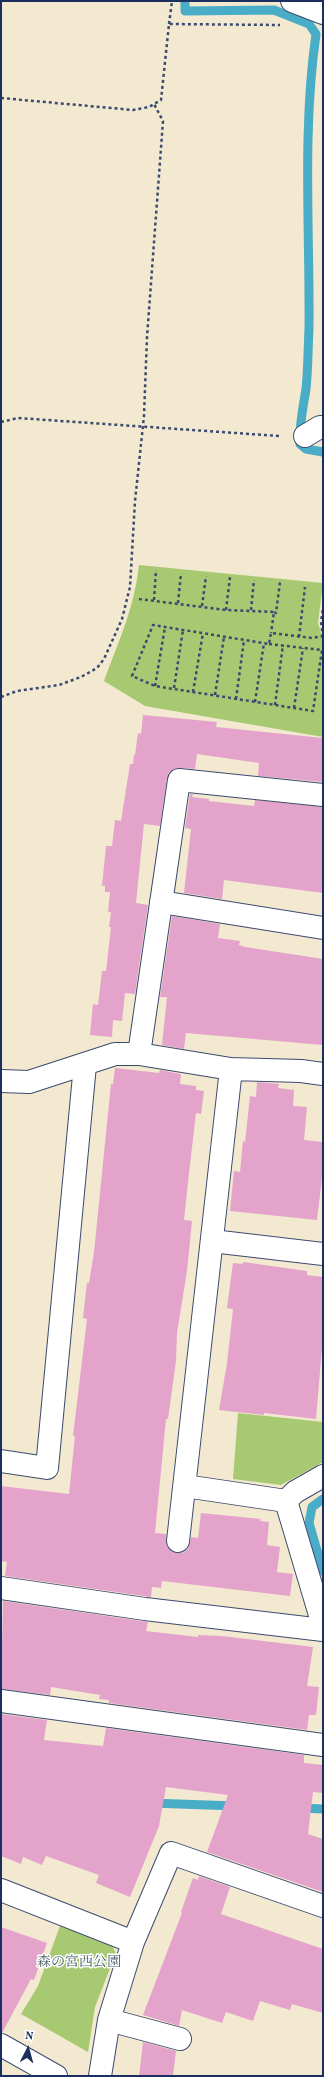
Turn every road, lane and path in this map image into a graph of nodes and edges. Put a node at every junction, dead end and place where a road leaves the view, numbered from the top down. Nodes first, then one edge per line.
1 (172, 1) edge
2 (292, 1) edge
3 (323, 14) edge
4 (169, 24) junction
5 (286, 25) dead end
6 (1, 98) edge
7 (154, 104) junction
8 (1, 422) edge
9 (141, 426) junction
10 (284, 436) dead end
11 (156, 570) dead end
12 (181, 573) dead end
13 (206, 576) dead end
14 (230, 577) dead end
15 (254, 580) dead end
16 (280, 582) dead end
17 (305, 587) dead end
18 (139, 599) dead end
19 (154, 600) junction
20 (178, 603) junction
21 (202, 606) junction
22 (323, 608) edge
23 (226, 610) junction
24 (251, 610) junction
25 (274, 612) junction
26 (165, 627) junction
27 (183, 630) junction
28 (203, 633) junction
29 (271, 633) junction
30 (224, 636) junction
31 (299, 637) junction
32 (323, 637) edge
33 (244, 640) junction
34 (264, 643) junction
35 (269, 644) junction
36 (283, 645) junction
37 (303, 648) junction
38 (322, 650) edge
39 (155, 686) junction
40 (174, 688) junction
41 (193, 692) junction
42 (215, 696) junction
43 (1, 697) edge
44 (236, 699) junction
45 (255, 702) junction
46 (275, 705) junction
47 (294, 708) junction
48 (323, 795) edge
49 (161, 902) junction
50 (323, 928) edge
51 (138, 1054) junction
52 (85, 1065) junction
53 (231, 1069) junction
54 (323, 1074) edge
55 (1, 1081) edge
56 (212, 1241) junction
57 (323, 1254) edge
58 (1, 1461) edge
59 (323, 1476) edge
60 (184, 1486) junction
61 (286, 1501) junction
62 (178, 1541) dead end
63 (1, 1588) edge
64 (323, 1625) edge
65 (323, 1630) edge
66 (1, 1701) edge
67 (323, 1745) edge
68 (1, 1890) edge
69 (323, 1906) edge
70 (133, 1942) junction
71 (109, 2020) junction
72 (180, 2039) dead end
73 (1, 2045) edge
74 (56, 2076) edge
75 (100, 2076) edge

1 - 4 path
2 - 3 street
4 - 5 path
4 - 7 path
6 - 7 path
7 - 9 path
8 - 9 path
9 - 10 path
9 - 43 path
11 - 19 path
12 - 20 path
13 - 21 path
14 - 23 path
15 - 24 path
16 - 25 path
17 - 31 path
18 - 19 path
19 - 20 path
20 - 21 path
21 - 23 path
22 - 32 path
23 - 24 path
24 - 25 path
25 - 29 path
26 - 27 path
26 - 39 path
26 - 39 path
27 - 28 path
27 - 40 path
28 - 30 path
28 - 41 path
29 - 31 path
29 - 35 path
30 - 33 path
30 - 42 path
31 - 32 path
33 - 34 path
33 - 44 path
34 - 35 path
34 - 45 path
35 - 36 path
36 - 37 path
36 - 46 path
37 - 38 path
37 - 47 path
38 - 47 path
39 - 40 path
40 - 41 path
41 - 42 path
42 - 44 path
44 - 45 path
45 - 46 path
46 - 47 path
48 - 49 street
49 - 50 street
49 - 51 street
51 - 52 street
51 - 53 street
52 - 55 street
52 - 58 street
53 - 54 street
53 - 56 street
56 - 57 street
56 - 60 street
59 - 61 street
60 - 61 street
60 - 62 street
61 - 64 street
63 - 65 street
66 - 67 street
68 - 70 street
69 - 70 street
70 - 71 street
71 - 72 street
71 - 75 street
73 - 74 street

